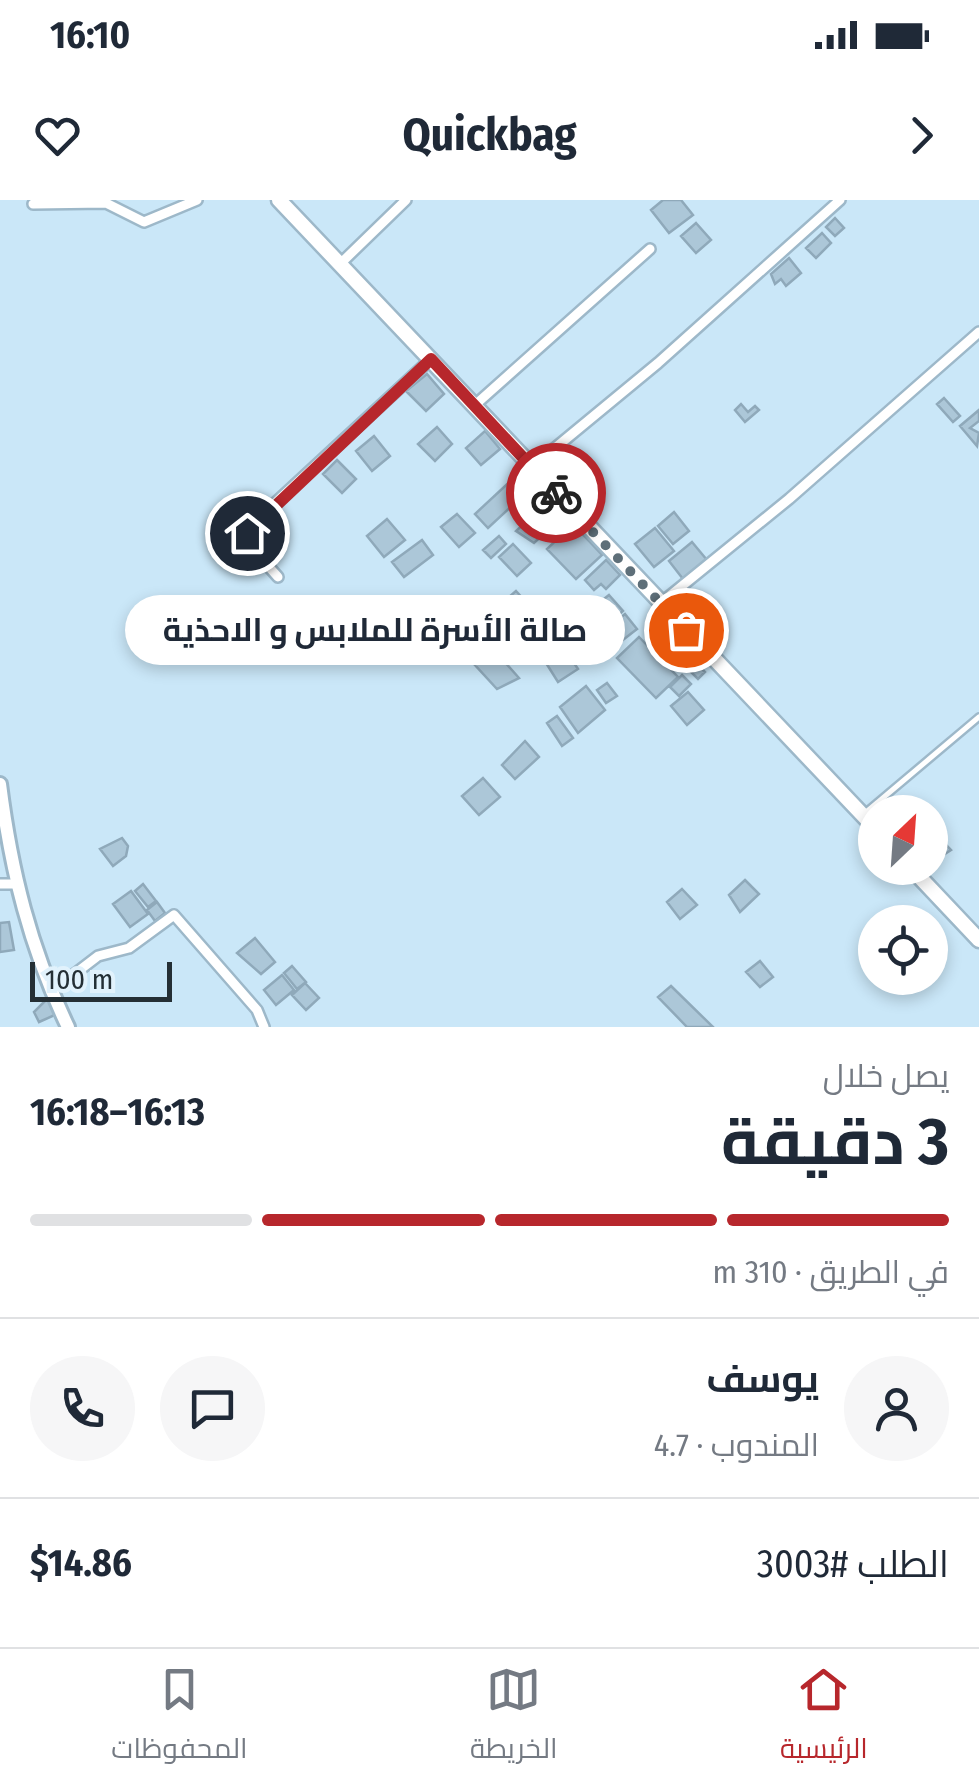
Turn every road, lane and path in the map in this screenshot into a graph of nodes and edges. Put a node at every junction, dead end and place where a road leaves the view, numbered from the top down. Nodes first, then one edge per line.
1 (196, 200) edge
2 (279, 200) edge
3 (406, 200) edge
4 (840, 200) edge
5 (33, 204) dead end
6 (650, 250) dead end
7 (340, 264) junction
8 (979, 332) edge
9 (431, 359) junction
10 (475, 405) junction
11 (532, 467) junction
12 (278, 577) dead end
13 (660, 603) junction
14 (979, 717) edge
15 (0, 784) edge
16 (887, 795) edge
17 (858, 810) edge
18 (7, 884) edge
19 (928, 885) edge
20 (979, 940) edge
21 (51, 992) junction
22 (68, 1027) edge
23 (264, 1027) edge

1 - 5 street
2 - 7 main road
3 - 7 street
4 - 11 street
6 - 10 street
7 - 9 main road
8 - 13 street
9 - 10 main road
9 - 12 street
10 - 11 main road
11 - 13 main road
13 - 17 main road
14 - 16 lane
15 - 18 main road
18 - 21 main road
19 - 20 main road
21 - 22 main road
21 - 23 street

